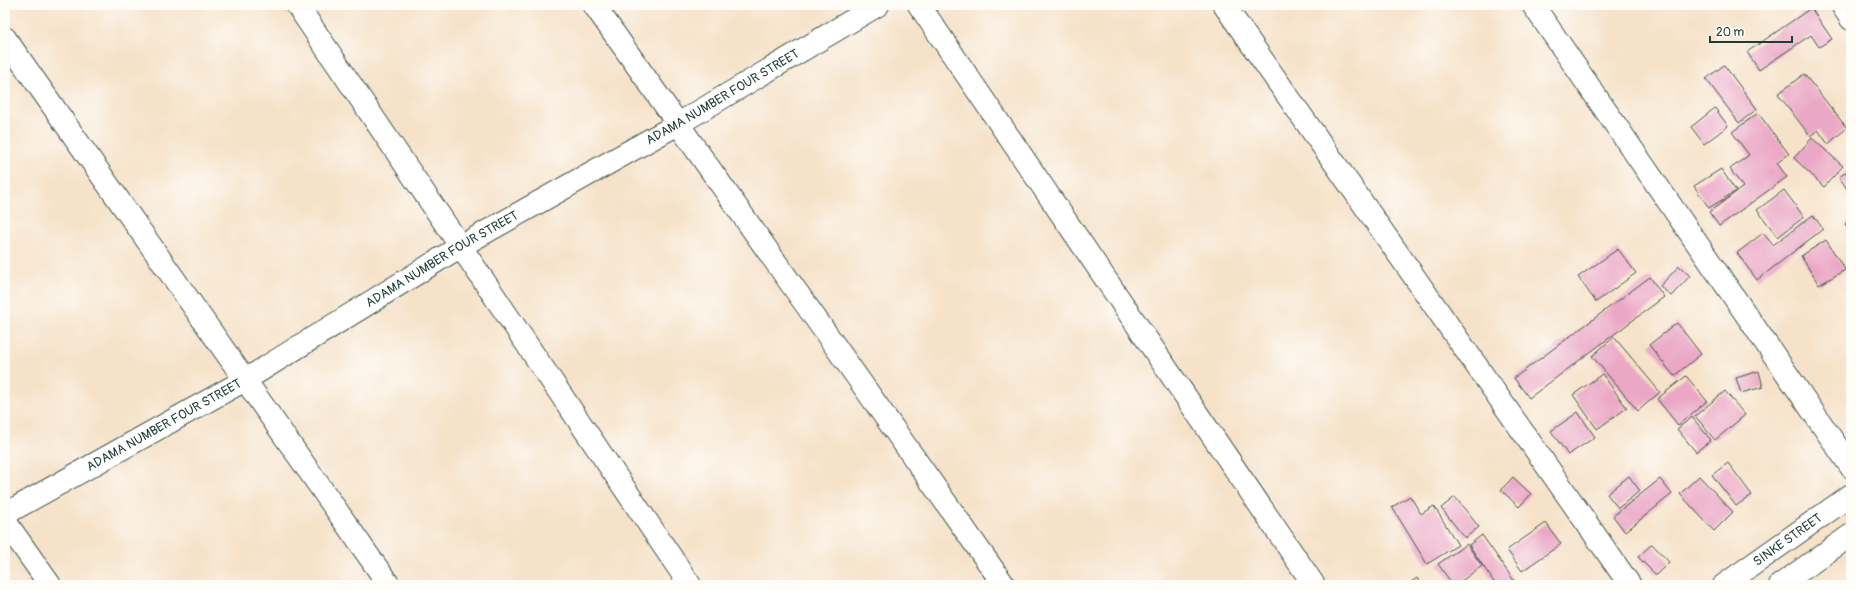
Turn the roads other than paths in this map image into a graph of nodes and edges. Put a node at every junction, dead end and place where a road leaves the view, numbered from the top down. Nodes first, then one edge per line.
1 (297, 5) edge
2 (594, 5) edge
3 (878, 5) edge
4 (919, 5) edge
5 (1224, 5) edge
6 (1533, 5) edge
7 (1842, 5) edge
8 (1851, 19) edge
9 (5, 38) edge
10 (678, 124) junction
11 (461, 246) junction
12 (245, 380) junction
13 (1851, 467) edge
14 (1851, 495) edge
15 (5, 514) edge
16 (5, 521) edge
17 (1851, 535) edge
18 (50, 585) edge
19 (389, 585) edge
20 (690, 585) edge
21 (1004, 585) edge
22 (1314, 585) edge
23 (1630, 585) edge
24 (1724, 585) edge
25 (1780, 585) edge

1 - 11 street
2 - 10 street
3 - 10 street, ADAMA NUMBER FOUR STREET
4 - 22 street
5 - 23 street
6 - 13 street
7 - 8 street
9 - 12 street
10 - 11 street, ADAMA NUMBER FOUR STREET
10 - 21 street
11 - 12 street, ADAMA NUMBER FOUR STREET
11 - 20 street
12 - 15 street, ADAMA NUMBER FOUR STREET
12 - 19 street
14 - 24 street, SINKE STREET
16 - 18 street
17 - 25 street

